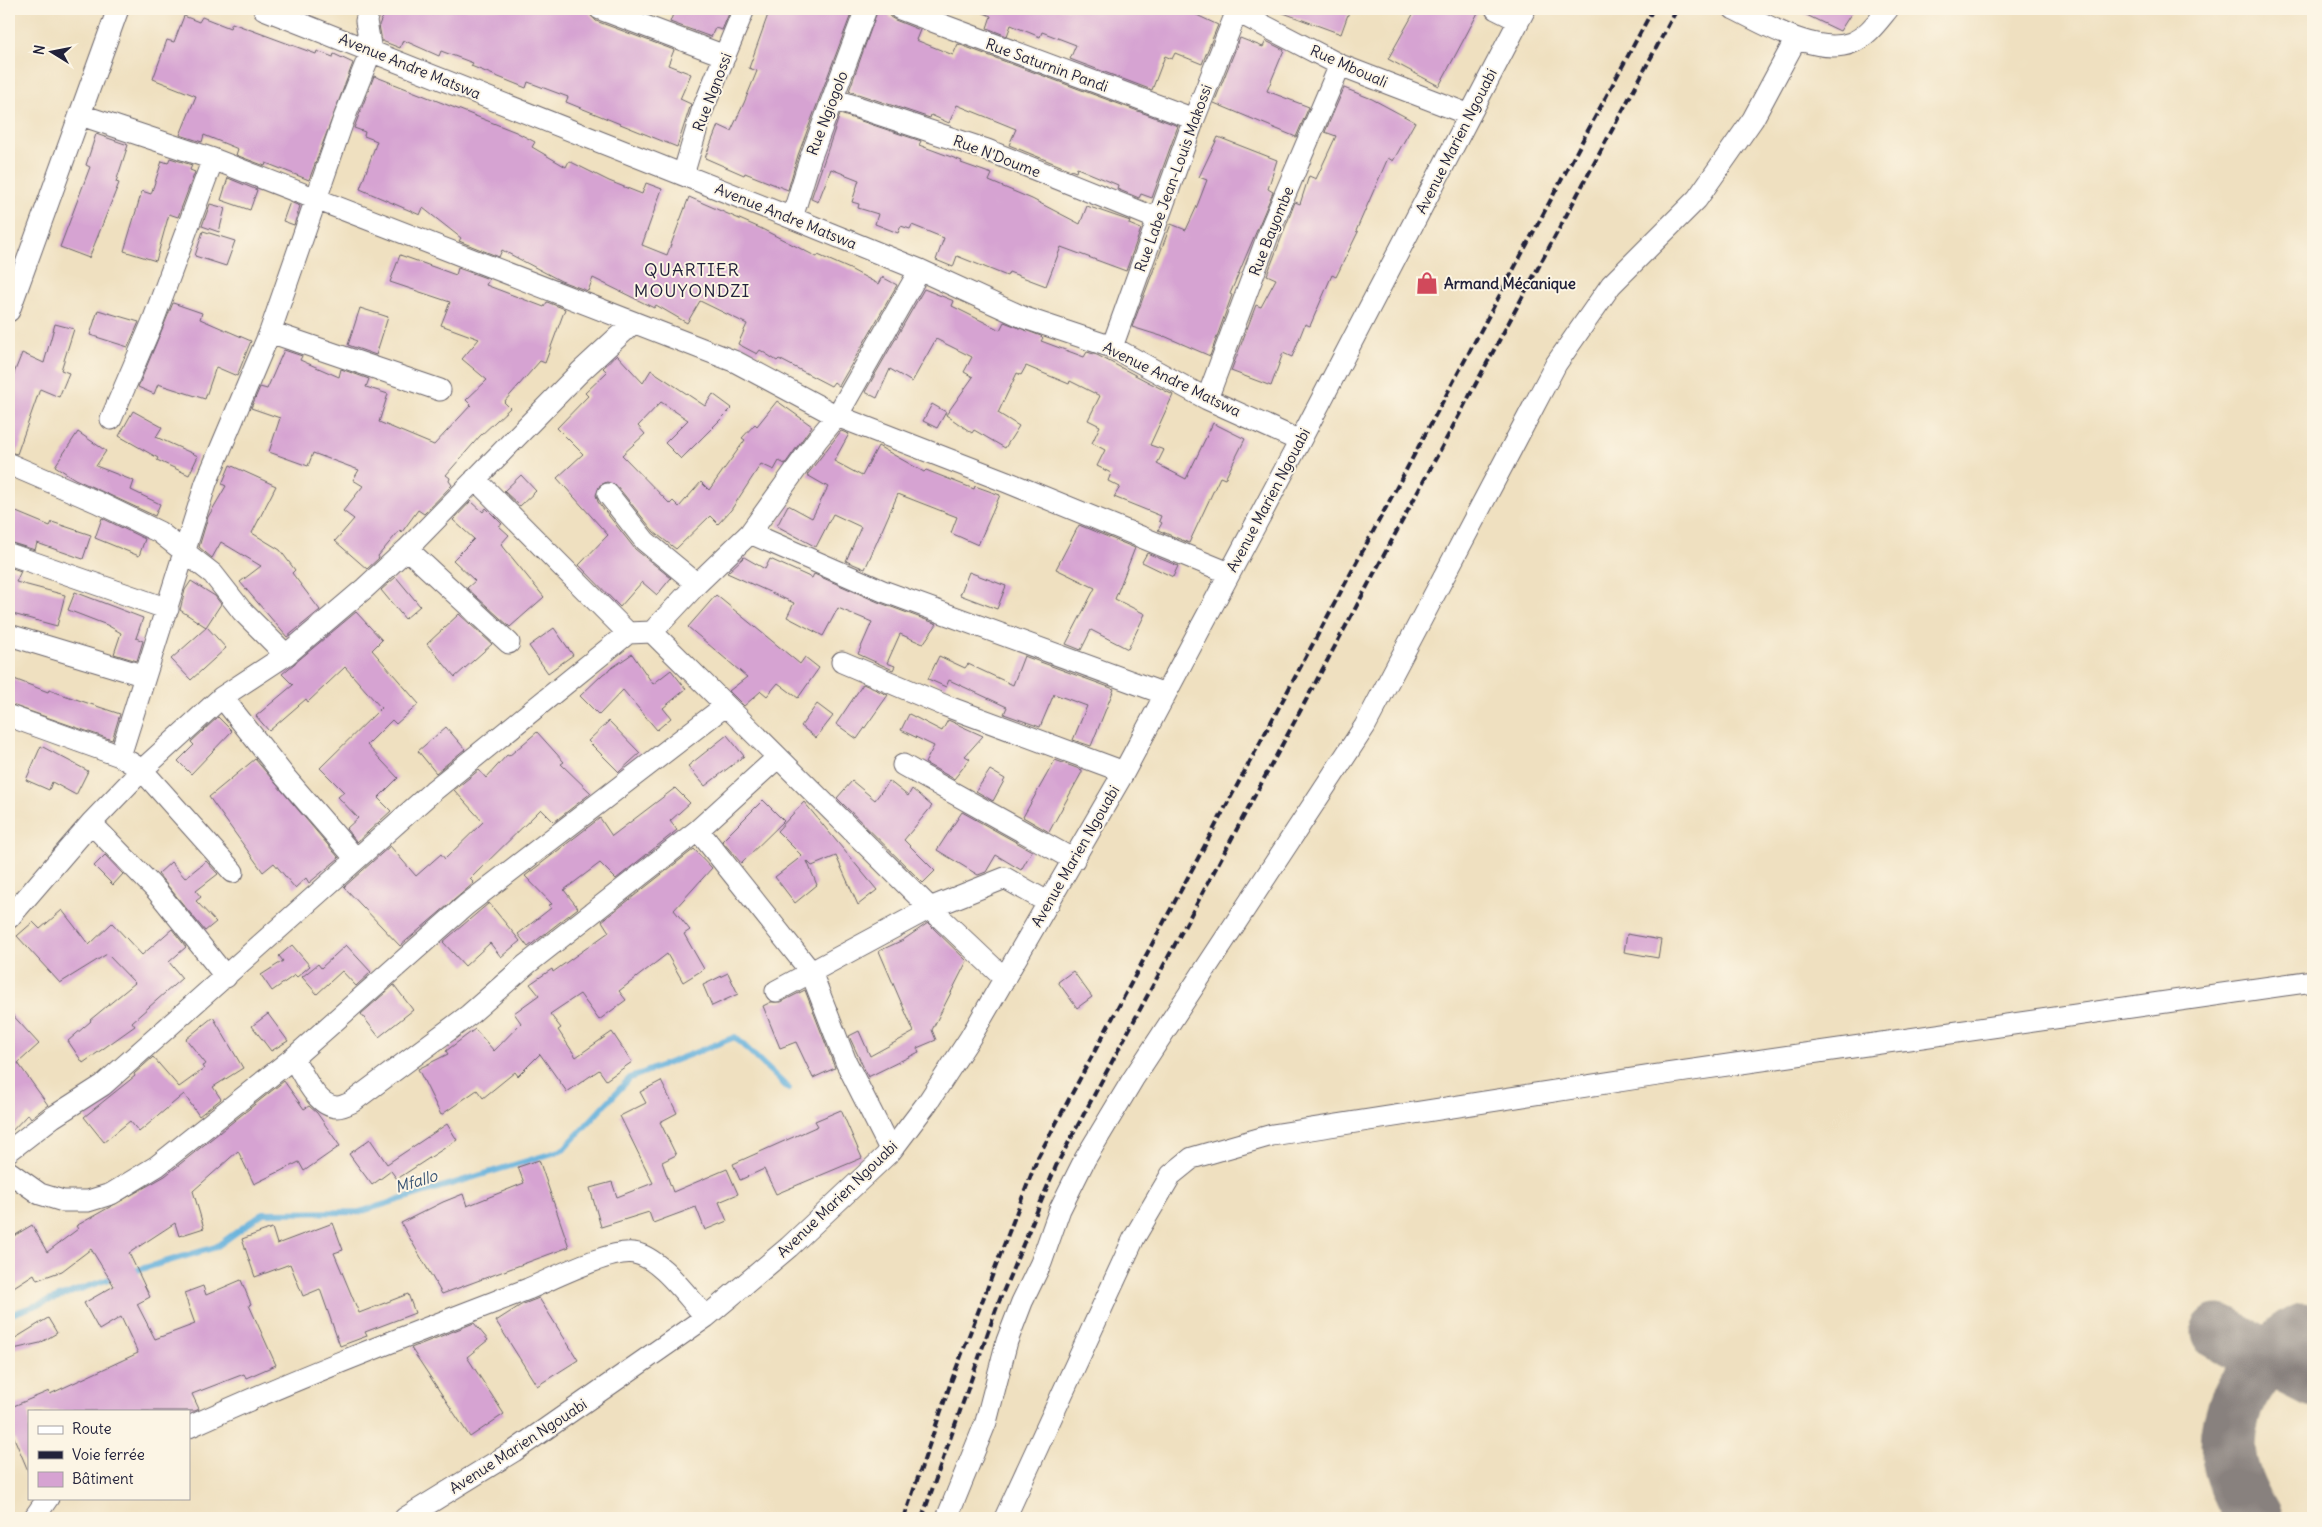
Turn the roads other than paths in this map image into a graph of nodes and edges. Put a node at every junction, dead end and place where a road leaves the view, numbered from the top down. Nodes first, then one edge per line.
1 (118, 9) edge
2 (264, 9) edge
3 (369, 9) edge
4 (600, 9) edge
5 (744, 9) edge
6 (866, 9) edge
7 (900, 9) edge
8 (1496, 9) edge
9 (1734, 9) edge
10 (1888, 9) edge
11 (1235, 10) edge
12 (1521, 15) edge
13 (1796, 39) junction
14 (371, 51) junction
15 (726, 56) junction
16 (1340, 65) junction
17 (833, 99) junction
18 (81, 115) junction
19 (1470, 115) junction
20 (1194, 119) junction
21 (213, 159) junction
22 (683, 176) junction
23 (318, 199) junction
24 (792, 218) junction
25 (1158, 219) junction
26 (920, 270) junction
27 (9, 311) edge
28 (633, 323) junction
29 (270, 332) junction
30 (1112, 347) junction
31 (440, 390) dead end
32 (1207, 399) junction
33 (837, 416) junction
34 (110, 419) dead end
35 (1300, 441) junction
36 (9, 464) edge
37 (475, 479) junction
38 (608, 494) dead end
39 (750, 533) junction
40 (407, 549) junction
41 (184, 551) junction
42 (9, 554) edge
43 (1229, 573) junction
44 (697, 584) junction
45 (168, 609) junction
46 (652, 632) junction
47 (628, 633) junction
48 (9, 636) edge
49 (509, 643) dead end
50 (286, 655) junction
51 (842, 662) dead end
52 (145, 676) junction
53 (1165, 694) junction
54 (222, 697) junction
55 (725, 706) junction
56 (9, 716) edge
57 (120, 756) junction
58 (777, 758) junction
59 (904, 765) dead end
60 (142, 770) junction
61 (1124, 772) junction
62 (91, 823) junction
63 (698, 830) junction
64 (356, 859) junction
65 (1074, 860) junction
66 (233, 872) dead end
67 (1049, 903) junction
68 (13, 908) edge
69 (930, 908) junction
70 (811, 972) junction
71 (226, 976) junction
72 (1005, 979) junction
73 (2313, 981) edge
74 (776, 991) dead end
75 (293, 1058) junction
76 (9, 1151) edge
77 (891, 1151) junction
78 (9, 1172) edge
79 (706, 1317) junction
80 (190, 1427) edge
81 (47, 1500) edge
82 (34, 1518) edge
83 (405, 1518) edge
84 (946, 1518) edge
85 (1005, 1518) edge

1 - 18 street
2 - 14 street, Avenue Andre Matswa
3 - 14 street
4 - 15 street
5 - 15 street, Rue Ngnossi
6 - 17 street, Rue Ngiogolo
7 - 20 street, Rue Saturnin Pandi
8 - 12 street
9 - 13 street
10 - 13 street
11 - 16 street, Rue Mbouali
11 - 20 street, Rue Labe Jean-Louis Makossi
12 - 19 street, Avenue Marien Ngouabi
13 - 84 street
14 - 22 street, Avenue Andre Matswa
14 - 23 street
15 - 22 street, Rue Ngnossi
16 - 19 street, Rue Mbouali
16 - 32 street, Rue Bayombe
17 - 24 street, Rue Ngiogolo
17 - 25 street, Rue N'Doume
18 - 21 street
18 - 27 street
19 - 35 street, Avenue Marien Ngouabi
20 - 25 street, Rue Labe Jean-Louis Makossi
21 - 23 street
21 - 34 street
22 - 24 street, Avenue Andre Matswa
23 - 28 street
23 - 29 street
24 - 26 street, Avenue Andre Matswa
25 - 30 street, Rue Labe Jean-Louis Makossi
26 - 30 street, Avenue Andre Matswa
26 - 33 street
28 - 33 street
28 - 37 street
29 - 31 street
29 - 41 street
30 - 32 street, Avenue Andre Matswa
32 - 35 street, Avenue Andre Matswa
33 - 39 street
33 - 43 street
35 - 43 street, Avenue Marien Ngouabi
36 - 41 street
37 - 40 street
37 - 47 street
38 - 44 street
39 - 44 street
39 - 53 street
40 - 49 street
40 - 50 street
41 - 45 street
41 - 50 street
42 - 45 street
43 - 53 street, Avenue Marien Ngouabi
44 - 46 street
45 - 52 street
46 - 47 street
46 - 55 street
47 - 64 street
48 - 52 street
50 - 54 street
51 - 61 street
52 - 57 street
53 - 61 street, Avenue Marien Ngouabi
54 - 60 street
54 - 64 street
55 - 58 street
55 - 75 street
56 - 57 street
57 - 60 street
58 - 63 street
58 - 69 street
59 - 65 street
60 - 62 street
60 - 66 street
61 - 65 street, Avenue Marien Ngouabi
62 - 68 street
62 - 71 street
63 - 70 street
63 - 75 street
64 - 71 street
65 - 67 street, Avenue Marien Ngouabi
67 - 69 street
67 - 72 street, Avenue Marien Ngouabi
69 - 70 street
69 - 72 street
70 - 74 street
70 - 77 street
71 - 76 street
72 - 77 street, Avenue Marien Ngouabi
73 - 85 street
75 - 78 street
77 - 79 street, Avenue Marien Ngouabi
79 - 80 street
79 - 83 street, Avenue Marien Ngouabi
81 - 82 street

